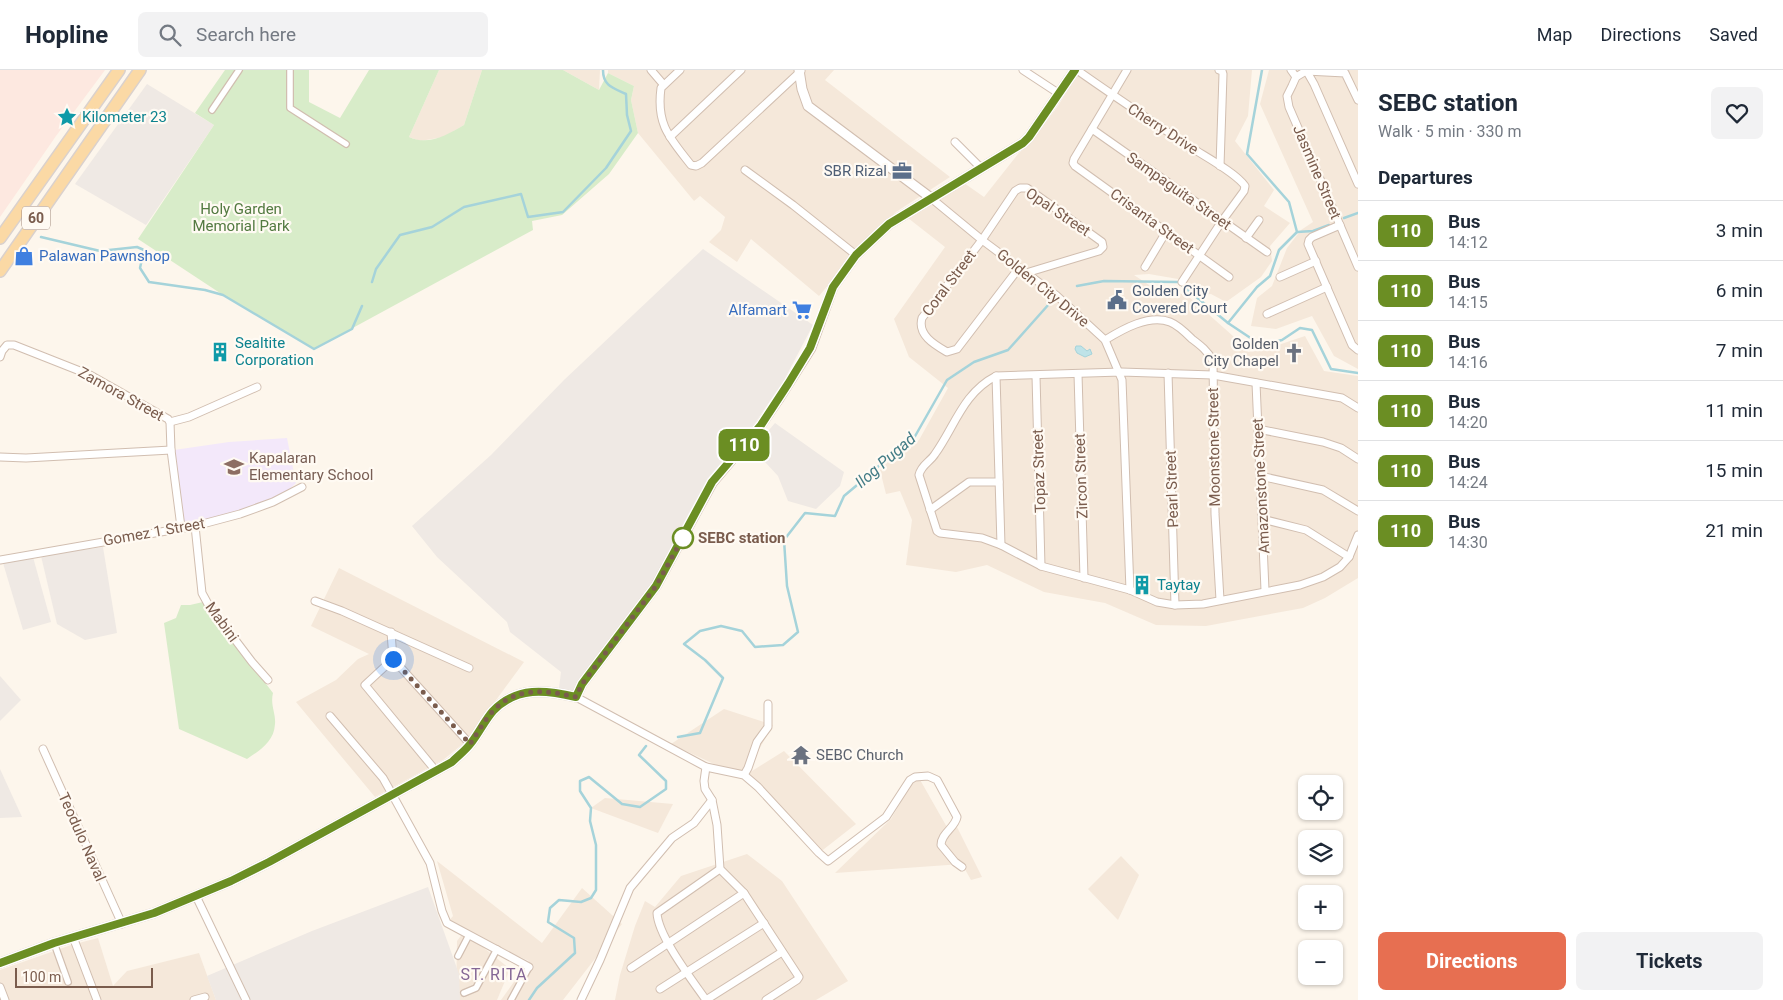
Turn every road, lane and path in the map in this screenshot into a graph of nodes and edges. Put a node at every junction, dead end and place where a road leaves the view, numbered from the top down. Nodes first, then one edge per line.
1 (118, 70) edge
2 (140, 70) edge
3 (239, 70) edge
4 (290, 70) edge
5 (652, 70) edge
6 (680, 70) edge
7 (741, 70) edge
8 (1023, 70) edge
9 (1076, 70) edge
10 (1127, 70) edge
11 (1291, 70) edge
12 (1306, 70) edge
13 (800, 71) edge
14 (1221, 72) edge
15 (1296, 78) junction
16 (664, 84) junction
17 (1058, 93) junction
18 (1111, 95) junction
19 (1358, 100) edge
20 (212, 110) dead end
21 (1092, 129) junction
22 (670, 137) junction
23 (954, 142) dead end
24 (346, 144) dead end
25 (1220, 166) junction
26 (981, 168) junction
27 (745, 170) dead end
28 (1358, 184) edge
29 (930, 198) junction
30 (1259, 220) dead end
31 (1222, 221) junction
32 (1340, 225) junction
33 (1166, 232) junction
34 (0, 238) edge
35 (1246, 238) junction
36 (982, 240) junction
37 (1267, 252) dead end
38 (856, 255) junction
39 (1200, 255) junction
40 (1316, 261) junction
41 (1145, 267) dead end
42 (1358, 267) edge
43 (1020, 268) junction
44 (0, 271) edge
45 (1026, 273) junction
46 (1229, 277) dead end
47 (1280, 277) dead end
48 (1182, 282) dead end
49 (1327, 286) junction
50 (1267, 314) dead end
51 (1105, 340) junction
52 (1358, 350) edge
53 (1, 354) edge
54 (1121, 372) junction
55 (1168, 373) junction
56 (1078, 374) junction
57 (1213, 375) junction
58 (996, 376) junction
59 (1036, 376) junction
60 (1256, 382) junction
61 (256, 387) dead end
62 (1358, 408) edge
63 (170, 422) junction
64 (1258, 429) junction
65 (170, 450) junction
66 (0, 456) edge
67 (1358, 459) edge
68 (1260, 476) junction
69 (999, 482) junction
70 (302, 487) dead end
71 (930, 510) junction
72 (1358, 511) edge
73 (1262, 520) junction
74 (195, 526) junction
75 (181, 527) junction
76 (1358, 535) edge
77 (1001, 545) junction
78 (1349, 556) junction
79 (0, 560) edge
80 (1041, 566) junction
81 (1084, 578) junction
82 (1130, 590) junction
83 (1265, 590) junction
84 (1220, 600) junction
85 (315, 601) dead end
86 (1176, 605) junction
87 (391, 632) junction
88 (393, 659) junction
89 (469, 668) dead end
90 (268, 680) dead end
91 (576, 697) junction
92 (768, 704) dead end
93 (330, 716) dead end
94 (470, 744) junction
95 (43, 749) dead end
96 (706, 767) junction
97 (436, 771) junction
98 (744, 775) junction
99 (392, 794) junction
100 (712, 800) junction
101 (962, 867) dead end
102 (720, 869) junction
103 (744, 894) junction
104 (196, 896) junction
105 (764, 923) junction
106 (122, 924) junction
107 (469, 935) junction
108 (73, 937) junction
109 (668, 942) junction
110 (54, 943) junction
111 (497, 949) junction
112 (782, 952) junction
113 (458, 956) dead end
114 (0, 963) edge
115 (529, 967) joint
116 (631, 968) dead end
117 (687, 972) junction
118 (68, 982) dead end
119 (0, 987) edge
120 (660, 989) dead end
121 (464, 993) dead end
122 (205, 997) dead end
123 (5, 1000) edge
124 (97, 1000) edge
125 (194, 1000) edge
126 (246, 1000) edge
127 (511, 1000) edge
128 (581, 1000) edge
129 (706, 1000) edge
130 (766, 1000) edge

1 - 34 main road, 60
2 - 44 main road, 60
3 - 20 street
4 - 24 street
5 - 16 street
6 - 16 street
7 - 22 street
8 - 17 street
9 - 17 street
9 - 18 street, Cherry Drive
10 - 18 street
11 - 15 street
12 - 15 street
12 - 19 street
12 - 28 street
13 - 22 street
13 - 29 street, Golden City Drive
14 - 25 street
15 - 32 street, Jasmine Street
16 - 22 street
17 - 26 street
18 - 21 street
18 - 25 street, Cherry Drive
21 - 31 street, Sampaguita Street
21 - 33 street, Crisanta Street
23 - 26 street
25 - 31 street, Cherry Drive
26 - 29 street
27 - 38 street
29 - 36 street, Golden City Drive
29 - 38 street
30 - 35 street
31 - 35 street, Sampaguita Street
31 - 39 street
32 - 40 street
32 - 42 street, Jasmine Street
33 - 39 street, Crisanta Street
33 - 41 street
35 - 37 street, Sampaguita Street
36 - 43 street, Golden City Drive
36 - 43 street, Coral Street
36 - 45 street, Opal Street
38 - 91 street
39 - 46 street, Crisanta Street
39 - 48 street
40 - 47 street
40 - 49 street
43 - 45 street, Golden City Drive
45 - 51 street, Golden City Drive
49 - 50 street
49 - 52 street
51 - 54 street, Golden City Drive
51 - 57 street, Moonstone Street
53 - 63 street, Zamora Street
54 - 55 street
54 - 56 street
54 - 82 street, Golden City Drive
55 - 57 street
55 - 86 street, Pearl Street
56 - 59 street
56 - 81 street, Zircon Street
57 - 60 street
57 - 84 street, Moonstone Street
58 - 59 street
58 - 69 street
58 - 71 street
59 - 80 street, Topaz Street
60 - 62 street
60 - 64 street, Amazonstone Street
61 - 63 street
63 - 65 street, Zamora Street
64 - 67 street
64 - 68 street, Amazonstone Street
65 - 66 street
65 - 75 street, Zamora Street
68 - 72 street
68 - 73 street, Amazonstone Street
69 - 71 street
69 - 77 street
70 - 74 street, Gomez 1 Street
71 - 77 street
73 - 78 street
73 - 83 street, Amazonstone Street
74 - 75 street, Gomez 1 Street
74 - 90 street, Mabini
75 - 79 street, Gomez 1 Street
76 - 78 street
77 - 80 street
78 - 83 street
80 - 81 street
81 - 82 street
82 - 86 street
83 - 84 street
84 - 86 street
85 - 87 street
87 - 88 street
87 - 89 street
88 - 94 street
88 - 97 street
91 - 94 street
91 - 96 street
92 - 98 street
93 - 99 street
94 - 97 street
95 - 106 street, Teodulo Naval
96 - 98 street
96 - 100 street
97 - 99 street
98 - 101 street
99 - 104 street
99 - 107 street
100 - 102 street
100 - 128 street
102 - 103 street
102 - 109 street
103 - 105 street
103 - 109 street
104 - 106 street
104 - 126 street
105 - 112 street
105 - 117 street
106 - 108 street
107 - 111 street
107 - 113 street
108 - 110 street
108 - 124 street
109 - 116 street
109 - 117 street
110 - 114 street
110 - 118 street
111 - 115 street
111 - 121 street
112 - 129 street
112 - 130 street
115 - 127 street
117 - 120 street
117 - 129 street
119 - 123 street
122 - 125 street

